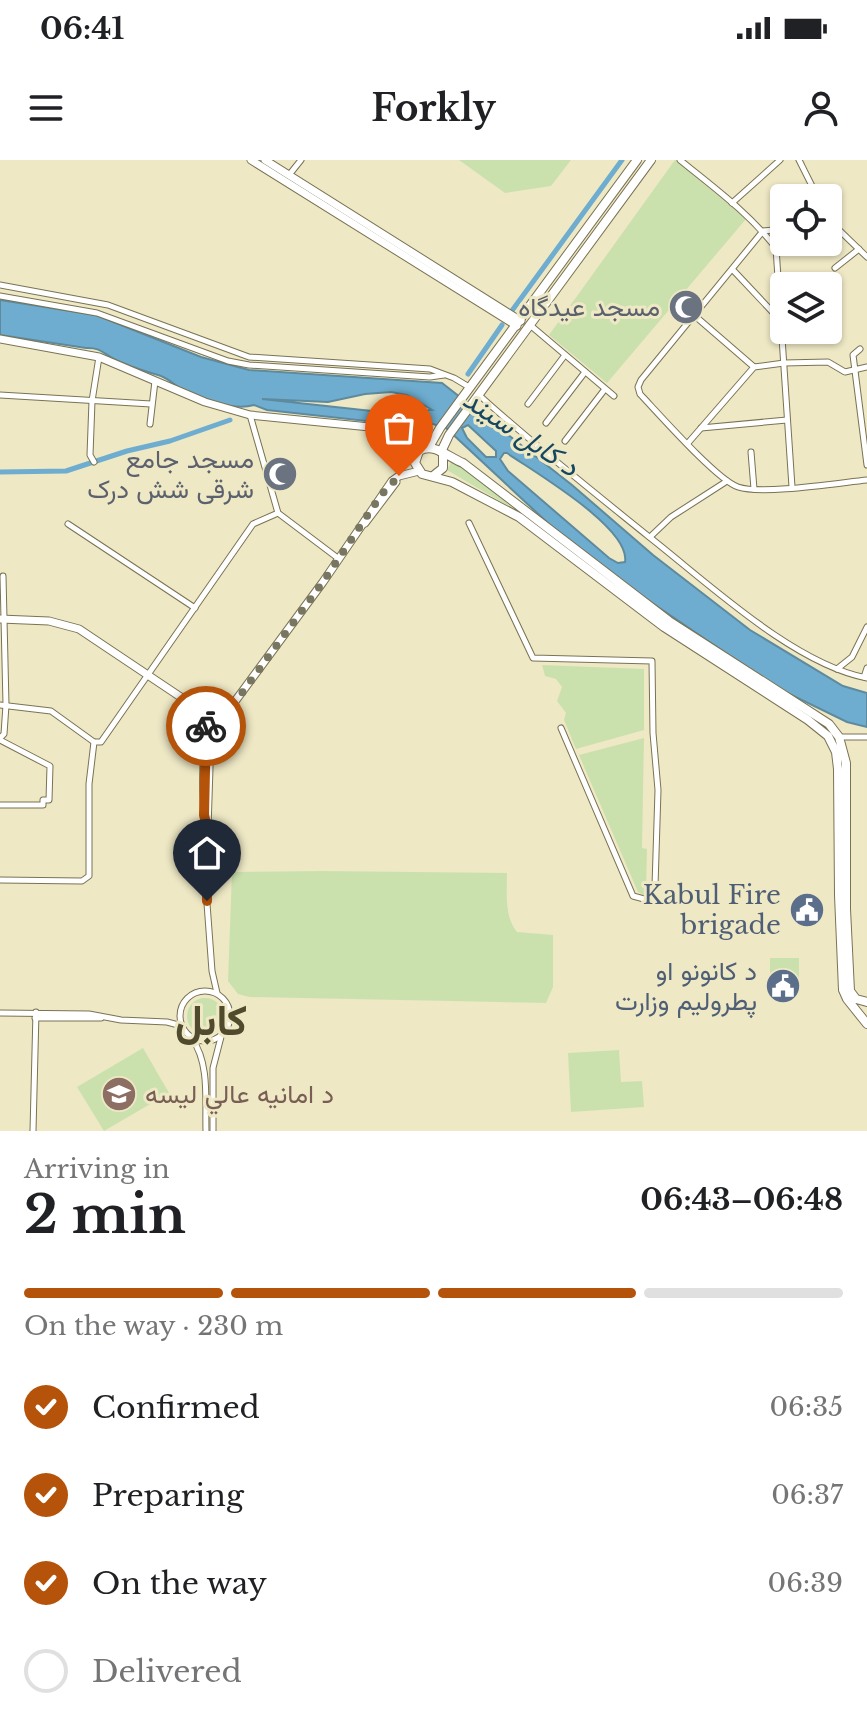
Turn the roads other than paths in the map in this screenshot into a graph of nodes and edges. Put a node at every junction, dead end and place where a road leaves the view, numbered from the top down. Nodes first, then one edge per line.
1 (251, 160) edge
2 (265, 160) edge
3 (301, 160) edge
4 (637, 160) edge
5 (651, 160) edge
6 (680, 160) edge
7 (780, 160) edge
8 (799, 160) edge
9 (287, 178) junction
10 (623, 180) junction
11 (635, 182) junction
12 (811, 184) edge
13 (732, 203) junction
14 (770, 230) edge
15 (763, 231) junction
16 (842, 233) edge
17 (859, 249) junction
18 (867, 257) edge
19 (835, 268) dead end
20 (733, 270) junction
21 (778, 272) edge
22 (0, 285) edge
23 (0, 296) edge
24 (770, 309) edge
25 (695, 316) junction
26 (519, 324) junction
27 (530, 325) junction
28 (0, 339) edge
29 (783, 344) edge
30 (860, 349) dead end
31 (565, 355) junction
32 (99, 357) junction
33 (270, 359) junction
34 (784, 363) junction
35 (269, 367) junction
36 (754, 367) junction
37 (867, 367) edge
38 (854, 371) junction
39 (585, 372) junction
40 (445, 375) junction
41 (155, 380) junction
42 (469, 387) junction
43 (605, 389) junction
44 (479, 394) junction
45 (0, 395) edge
46 (614, 396) dead end
47 (92, 401) junction
48 (151, 404) junction
49 (528, 404) dead end
50 (250, 415) junction
51 (787, 420) junction
52 (546, 423) dead end
53 (150, 424) dead end
54 (700, 428) junction
55 (387, 430) junction
56 (565, 441) dead end
57 (688, 443) junction
58 (428, 447) junction
59 (751, 452) dead end
60 (442, 453) junction
61 (415, 458) junction
62 (94, 462) dead end
63 (867, 465) edge
64 (424, 474) junction
65 (867, 480) edge
66 (727, 481) junction
67 (792, 487) junction
68 (754, 489) junction
69 (278, 513) junction
70 (469, 523) dead end
71 (68, 524) dead end
72 (650, 537) junction
73 (339, 559) junction
74 (3, 576) dead end
75 (195, 608) junction
76 (2, 619) edge
77 (867, 627) edge
78 (867, 668) edge
79 (837, 669) junction
80 (149, 675) junction
81 (866, 678) edge
82 (3, 705) edge
83 (209, 716) junction
84 (561, 728) dead end
85 (839, 737) junction
86 (867, 737) edge
87 (0, 739) edge
88 (94, 742) junction
89 (0, 805) edge
90 (0, 880) edge
91 (217, 993) junction
92 (867, 1002) edge
93 (0, 1013) edge
94 (36, 1015) junction
95 (867, 1024) edge
96 (182, 1026) junction
97 (222, 1035) junction
98 (191, 1038) junction
99 (33, 1131) edge
100 (206, 1131) edge
101 (213, 1131) edge

1 - 9 main road
2 - 9 main road
3 - 9 street
4 - 10 highway
5 - 11 highway
6 - 13 street
7 - 13 street
8 - 12 street
9 - 26 main road
10 - 11 highway
10 - 26 highway
11 - 27 highway
13 - 15 street
14 - 15 street
15 - 20 street
15 - 21 street
16 - 17 street
17 - 18 street
17 - 19 street
20 - 24 street
20 - 25 street
22 - 33 street
23 - 35 street
25 - 36 street
25 - 57 street
26 - 42 highway
27 - 31 street
27 - 44 highway
28 - 32 main road
29 - 34 street
30 - 38 street
31 - 39 street
31 - 49 street
32 - 41 main road
32 - 47 street
33 - 35 street
33 - 40 street
34 - 36 street
34 - 38 street
34 - 51 street
35 - 40 street
36 - 54 street
37 - 38 street
38 - 63 street
39 - 43 street
39 - 52 street
40 - 42 street
41 - 48 street
41 - 50 main road
42 - 58 highway
43 - 46 street
43 - 56 street
44 - 60 highway
44 - 72 street
45 - 47 street
47 - 48 street
47 - 62 street
48 - 53 street
50 - 55 main road
50 - 69 street
51 - 54 street
51 - 67 street
54 - 57 street
55 - 58 main road
55 - 61 main road
57 - 66 street
58 - 60 highway
58 - 61 highway
59 - 68 street
60 - 64 highway
60 - 85 highway
61 - 64 highway
64 - 73 main road
64 - 95 highway
65 - 67 street
66 - 68 street
66 - 72 street
67 - 68 street
69 - 73 street
69 - 75 street
70 - 84 street
71 - 75 street
72 - 79 street
73 - 83 main road
74 - 76 street
75 - 80 street
76 - 80 main road
76 - 82 street
77 - 79 street
78 - 81 street
79 - 81 street
80 - 83 main road
80 - 88 street
82 - 87 street
82 - 88 street
83 - 91 street
85 - 86 street
85 - 92 highway
87 - 89 street
88 - 90 street
91 - 96 street
91 - 97 street
93 - 94 street
94 - 96 street
94 - 99 street
96 - 98 street
97 - 98 street
97 - 101 street
98 - 100 street

